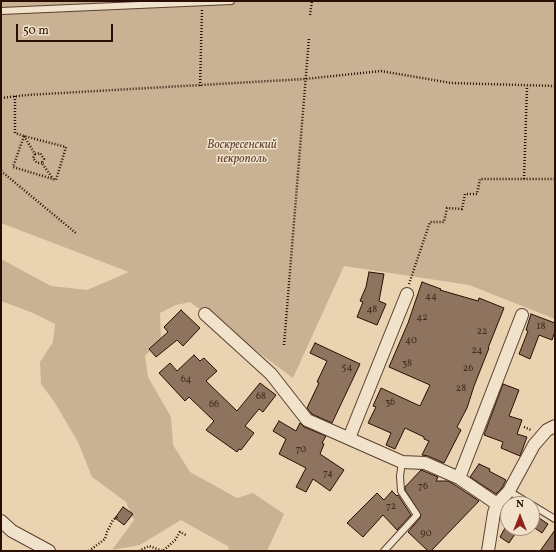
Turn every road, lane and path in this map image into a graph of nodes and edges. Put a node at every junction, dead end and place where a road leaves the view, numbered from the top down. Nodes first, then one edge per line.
1 (231, 1) edge
2 (312, 1) edge
3 (203, 2) junction
4 (1, 11) edge
5 (310, 15) dead end
6 (309, 38) dead end
7 (305, 80) junction
8 (200, 86) junction
9 (528, 86) junction
10 (555, 86) edge
11 (15, 96) junction
12 (1, 98) edge
13 (24, 136) junction
14 (1, 171) edge
15 (54, 179) junction
16 (524, 179) junction
17 (555, 179) edge
18 (77, 234) dead end
19 (407, 294) joint
20 (205, 314) dead end
21 (522, 315) dead end
22 (284, 345) dead end
23 (555, 426) edge
24 (349, 438) junction
25 (402, 462) junction
26 (459, 478) junction
27 (509, 491) junction
28 (517, 496) edge
29 (497, 504) junction
30 (540, 510) edge
31 (118, 516) dead end
32 (555, 519) edge
33 (1, 522) edge
34 (186, 535) dead end
35 (49, 551) edge
36 (89, 551) edge
37 (139, 551) edge
38 (384, 551) edge
39 (488, 551) edge

1 - 3 lane
2 - 5 path
3 - 4 lane
3 - 8 path
6 - 7 path
7 - 8 path
7 - 9 path
7 - 22 path
8 - 11 path
9 - 10 path
9 - 16 path
11 - 12 path
11 - 13 path
13 - 15 path
13 - 15 path
13 - 15 path
14 - 18 path
16 - 17 path
16 - 19 path
19 - 24 street
20 - 24 street
21 - 26 street
23 - 27 street
24 - 25 street
25 - 26 street
25 - 38 lane
26 - 29 street
27 - 28 lane
27 - 29 street
29 - 39 street
30 - 32 lane
31 - 36 path
33 - 35 street
34 - 37 path

